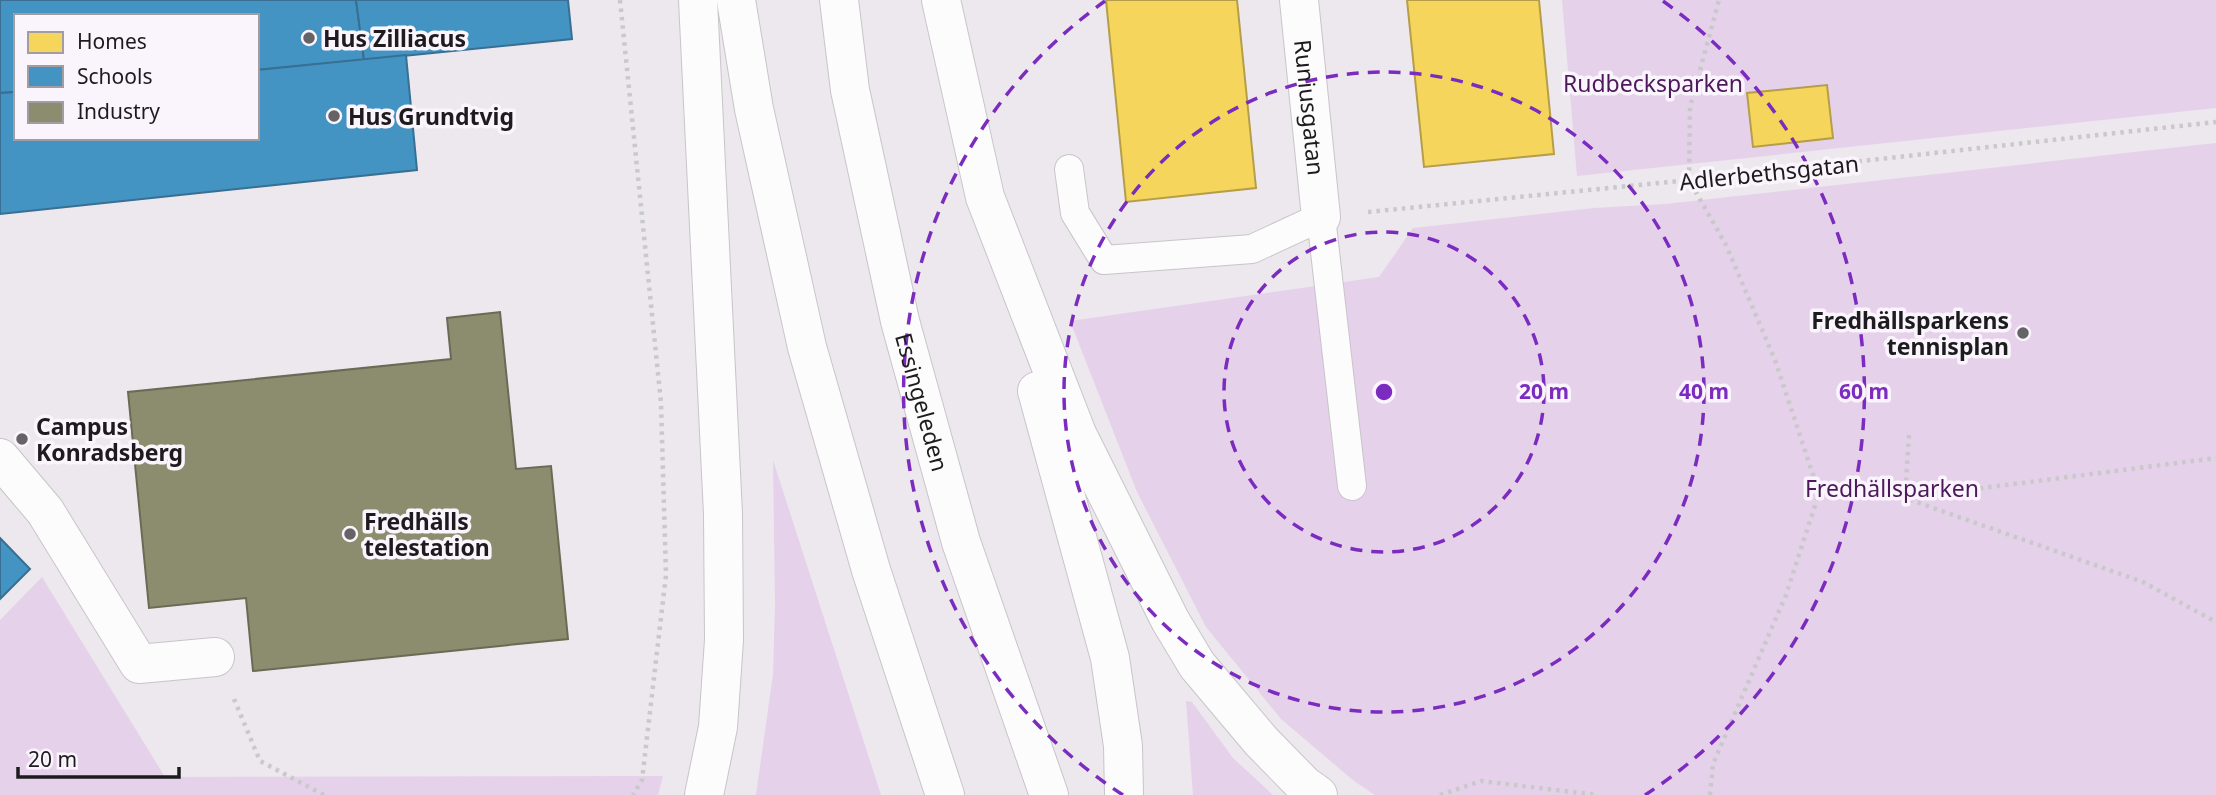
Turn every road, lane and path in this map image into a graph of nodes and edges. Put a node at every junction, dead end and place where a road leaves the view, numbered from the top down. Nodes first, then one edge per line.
1 (620, 0) edge
2 (698, 0) edge
3 (736, 0) edge
4 (839, 0) edge
5 (941, 0) edge
6 (1299, 0) edge
7 (1719, 0) edge
8 (2216, 122) edge
9 (1069, 169) dead end
10 (1689, 180) junction
11 (985, 197) junction
12 (1321, 217) junction
13 (1909, 435) dead end
14 (0, 458) edge
15 (2216, 458) edge
16 (1352, 486) dead end
17 (1819, 493) junction
18 (1905, 498) junction
19 (2216, 622) edge
20 (215, 657) joint
21 (1044, 783) edge
22 (1311, 790) edge
23 (324, 795) edge
24 (633, 795) edge
25 (704, 795) edge
26 (945, 795) edge
27 (1124, 795) edge
28 (1440, 795) edge
29 (1598, 795) edge
30 (1710, 795) edge

1 - 24 path
2 - 25 main road
3 - 26 main road
4 - 21 main road, Essingeleden
5 - 11 main road
6 - 12 main road, Runiusgatan
7 - 10 path
8 - 10 path, Adlerbethsgatan
9 - 12 lane
10 - 12 path, Adlerbethsgatan
10 - 17 path
11 - 22 main road
11 - 27 main road
12 - 16 lane
13 - 18 path
14 - 20 main road
15 - 18 path
17 - 18 path
17 - 30 path
18 - 19 path
20 - 23 path
28 - 29 path

